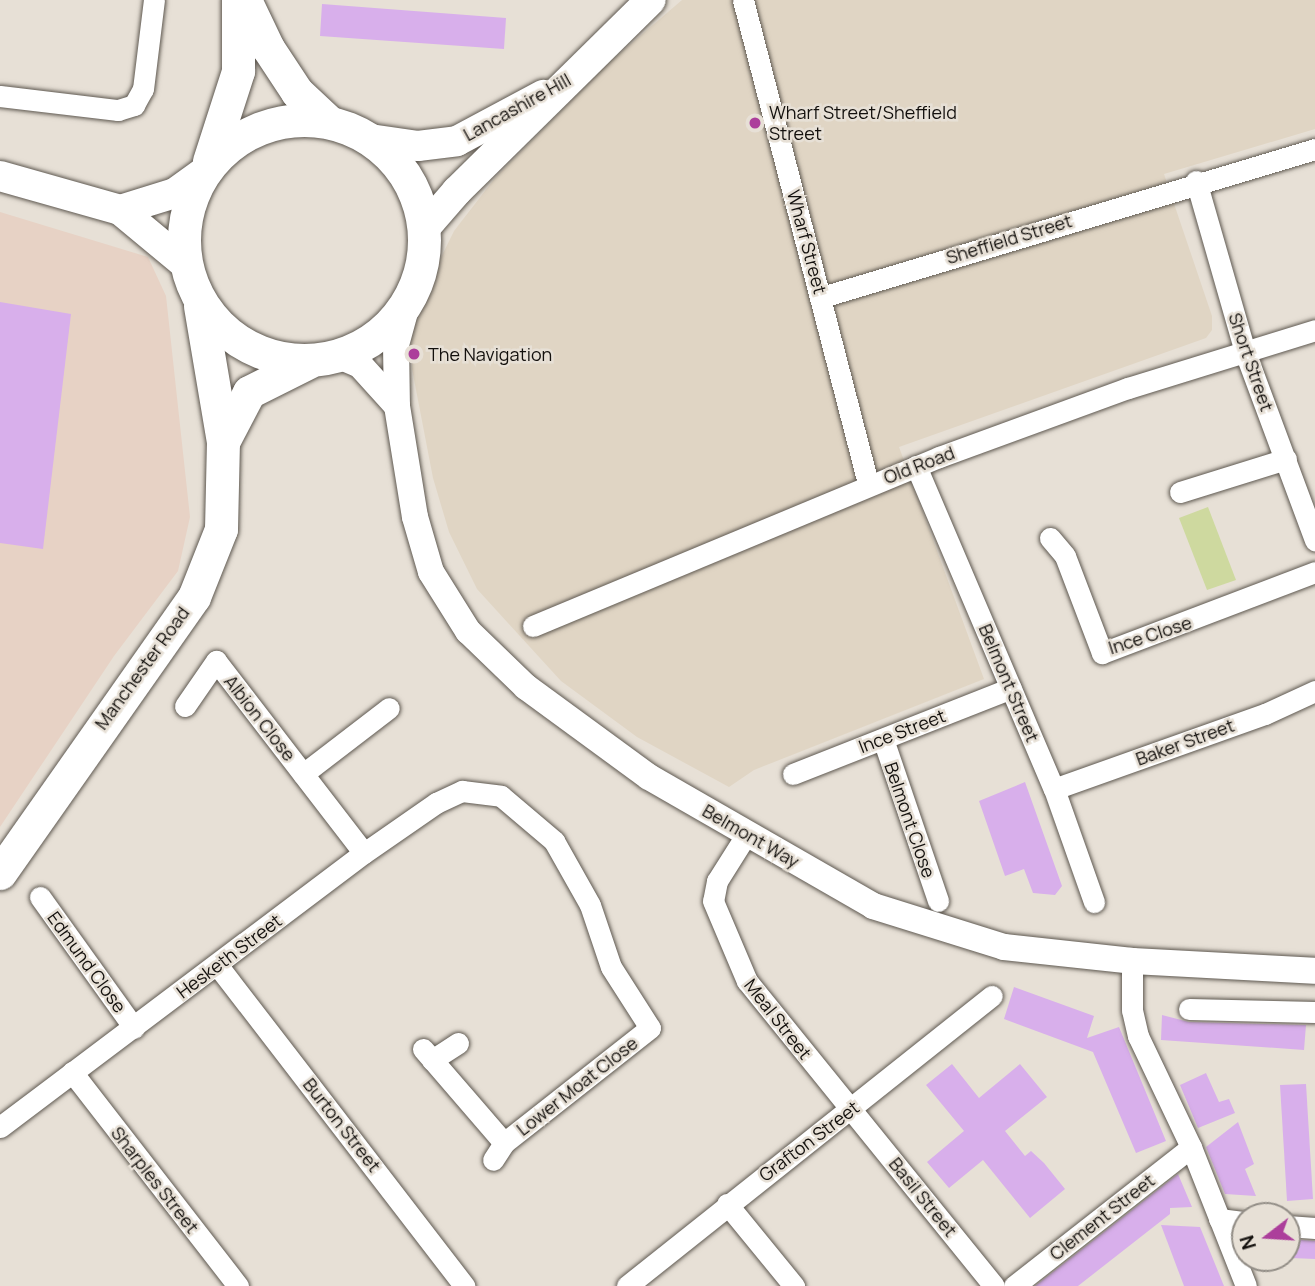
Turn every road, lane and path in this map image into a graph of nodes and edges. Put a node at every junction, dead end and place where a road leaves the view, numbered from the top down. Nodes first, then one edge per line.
1 (154, 0) edge
2 (238, 0) edge
3 (245, 0) edge
4 (651, 0) edge
5 (743, 0) edge
6 (580, 72) junction
7 (0, 96) edge
8 (329, 122) junction
9 (370, 139) junction
10 (1315, 149) edge
11 (205, 170) junction
12 (0, 176) edge
13 (1196, 181) junction
14 (120, 210) junction
15 (424, 229) junction
16 (185, 264) junction
17 (822, 297) junction
18 (199, 300) junction
19 (408, 301) junction
20 (1315, 330) edge
21 (1245, 352) junction
22 (325, 359) junction
23 (397, 406) junction
24 (223, 442) junction
25 (1286, 459) junction
26 (916, 466) junction
27 (869, 484) junction
28 (1180, 492) dead end
29 (1050, 538) dead end
30 (1315, 540) edge
31 (1315, 572) edge
32 (533, 626) dead end
33 (1011, 688) junction
34 (1315, 691) edge
35 (185, 706) dead end
36 (389, 708) dead end
37 (883, 738) junction
38 (303, 774) junction
39 (793, 774) dead end
40 (1054, 789) junction
41 (462, 791) joint
42 (741, 843) dead end
43 (364, 853) junction
44 (0, 873) edge
45 (40, 897) dead end
46 (938, 901) dead end
47 (1094, 902) dead end
48 (1132, 961) junction
49 (218, 966) junction
50 (1315, 971) edge
51 (992, 996) dead end
52 (1189, 1009) dead end
53 (1315, 1012) edge
54 (134, 1028) junction
55 (458, 1043) dead end
56 (72, 1072) junction
57 (853, 1109) junction
58 (0, 1128) edge
59 (1191, 1147) junction
60 (727, 1204) junction
61 (1219, 1219) junction
62 (1231, 1220) edge
63 (238, 1286) edge
64 (464, 1286) edge
65 (627, 1286) edge
66 (794, 1286) edge
67 (994, 1286) edge
68 (1014, 1286) edge
69 (1246, 1286) edge

1 - 7 street
2 - 11 main road
3 - 8 main road
4 - 6 main road, Lancashire Hill
5 - 17 street, Wharf Street
6 - 9 main road, Lancashire Hill
6 - 15 main road, Lancashire Hill
8 - 9 main road
8 - 11 main road
9 - 15 main road
10 - 13 street, Sheffield Street
11 - 14 main road
11 - 16 main road
12 - 14 main road
13 - 17 street, Sheffield Street
13 - 21 street, Short Street
14 - 16 main road
15 - 19 main road
16 - 18 main road
17 - 27 street, Wharf Street
18 - 22 main road
18 - 24 main road, Manchester Road
19 - 22 main road
19 - 23 street, Belmont Way
20 - 21 street, Old Road
21 - 25 street, Short Street
21 - 26 street, Old Road
22 - 23 street
22 - 24 main road, Manchester Road
23 - 48 street, Belmont Way
24 - 44 main road, Manchester Road
25 - 28 street
25 - 30 street, Short Street
26 - 27 street, Old Road
26 - 33 street, Belmont Street
27 - 32 street, Old Road
29 - 31 street, Ince Close
33 - 37 street, Ince Street
33 - 40 street, Belmont Street
34 - 40 street, Baker Street
35 - 38 street, Albion Close
36 - 38 street, Albion Close
37 - 39 street, Ince Street
37 - 46 street, Belmont Close
38 - 43 street, Albion Close
40 - 47 street, Belmont Street
41 - 43 street, Hesketh Street
41 - 55 street, Lower Moat Close
42 - 57 street, Meal Street
43 - 49 street, Hesketh Street
45 - 54 street, Edmund Close
48 - 50 street, Belmont Way
48 - 59 street
49 - 54 street, Hesketh Street
49 - 64 street, Burton Street
51 - 57 street, Grafton Street
52 - 53 street
54 - 56 street, Hesketh Street
56 - 58 street, Hesketh Street
56 - 63 street, Sharples Street
57 - 60 street, Grafton Street
57 - 67 street, Basil Street
59 - 61 street
59 - 68 street, Clement Street
60 - 65 street, Grafton Street
60 - 66 street
61 - 62 street
61 - 69 street

